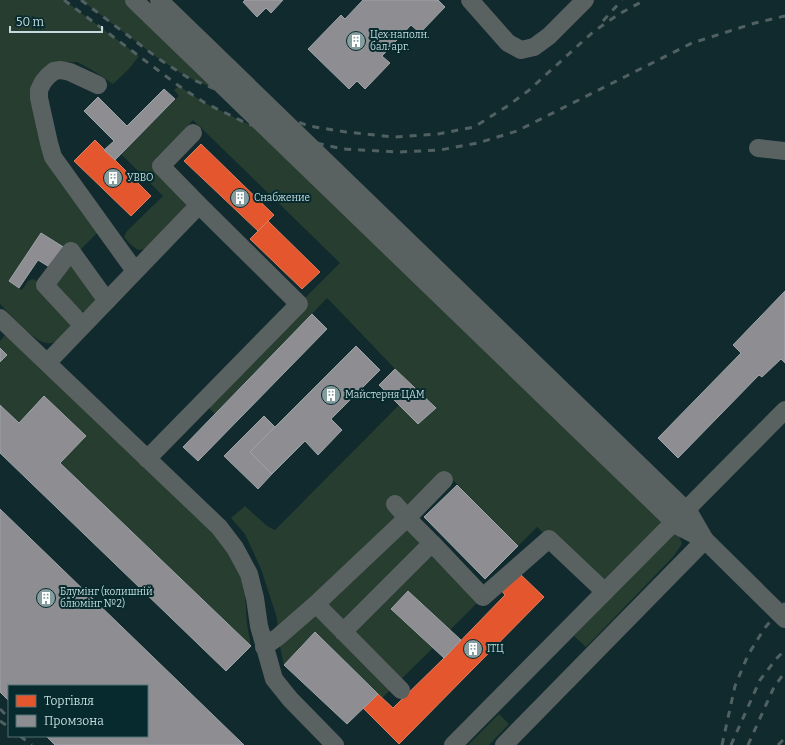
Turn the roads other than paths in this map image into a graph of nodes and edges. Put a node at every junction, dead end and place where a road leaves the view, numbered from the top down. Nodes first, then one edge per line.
1 (134, 0) edge
2 (159, 0) edge
3 (470, 0) edge
4 (585, 0) edge
5 (98, 85) dead end
6 (193, 133) dead end
7 (758, 148) dead end
8 (785, 150) edge
9 (198, 205) junction
10 (135, 271) junction
11 (107, 301) junction
12 (0, 318) edge
13 (83, 326) junction
14 (47, 363) junction
15 (785, 410) edge
16 (147, 459) junction
17 (444, 480) dead end
18 (395, 504) dead end
19 (407, 518) junction
20 (705, 540) junction
21 (432, 543) junction
22 (605, 592) junction
23 (316, 604) junction
24 (785, 619) edge
25 (343, 632) junction
26 (264, 647) junction
27 (401, 690) dead end
28 (335, 745) edge
29 (453, 745) edge
30 (504, 745) edge

1 - 20 lane, bridge
2 - 20 lane, bridge
3 - 4 lane
5 - 10 lane
6 - 9 lane
7 - 8 lane
9 - 10 lane
9 - 16 lane
10 - 11 lane
11 - 13 lane
11 - 13 lane
12 - 14 lane
13 - 14 lane
14 - 16 lane
15 - 22 lane
16 - 26 lane
17 - 19 lane
18 - 19 lane
19 - 21 lane
19 - 23 lane
20 - 24 lane, bridge
20 - 30 lane
21 - 22 lane
21 - 25 lane
22 - 29 lane
23 - 25 lane
23 - 26 lane
25 - 27 lane
26 - 28 lane

